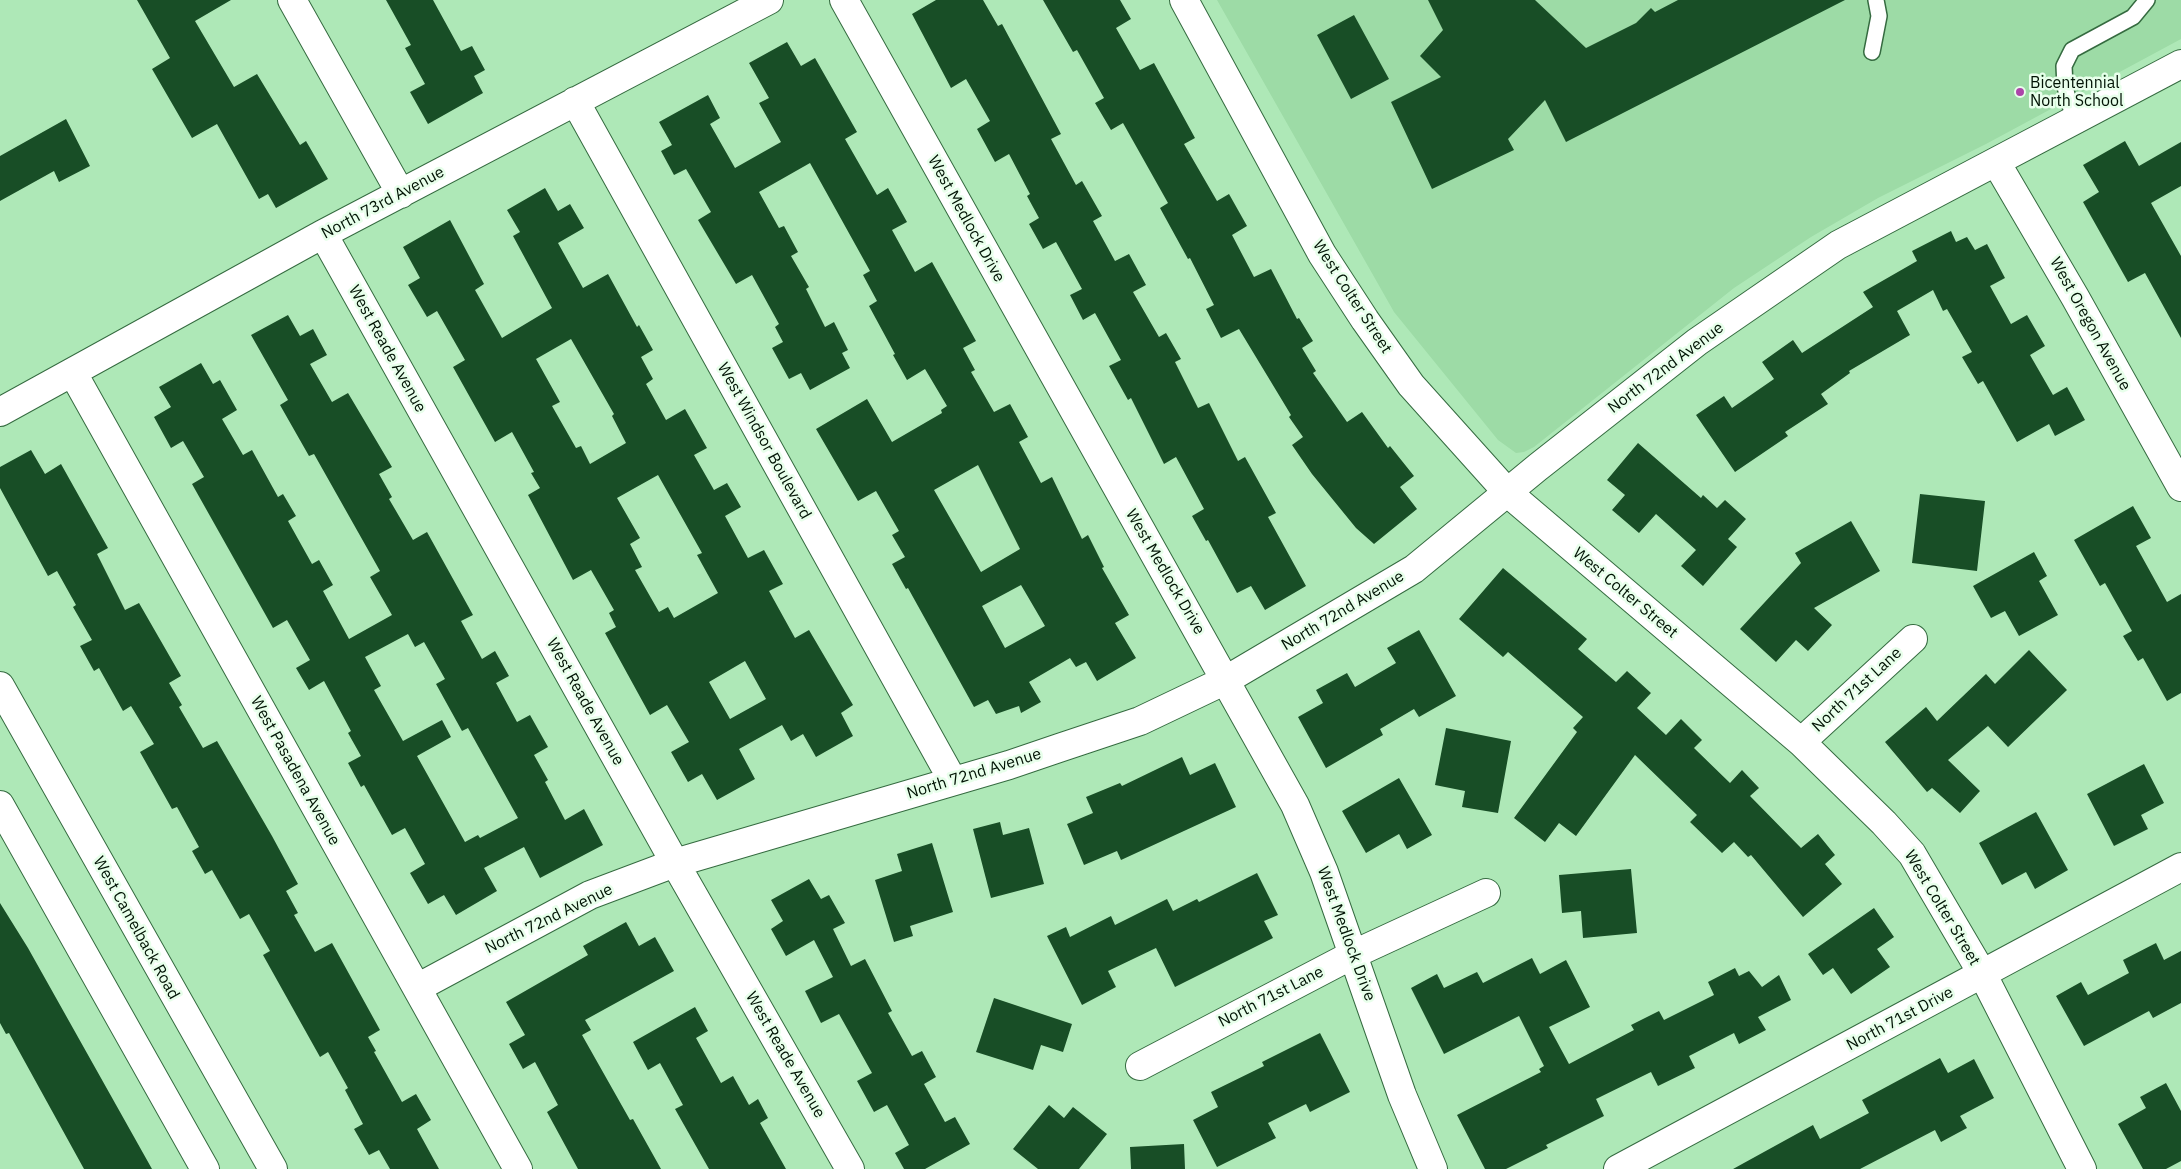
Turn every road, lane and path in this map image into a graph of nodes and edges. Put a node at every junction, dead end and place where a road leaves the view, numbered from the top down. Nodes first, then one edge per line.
1 (292, 0) edge
2 (769, 0) edge
3 (844, 0) edge
4 (1184, 0) edge
5 (1876, 0) edge
6 (2147, 0) edge
7 (1872, 52) dead end
8 (2181, 64) edge
9 (575, 101) junction
10 (2074, 120) junction
11 (1996, 162) junction
12 (401, 194) junction
13 (323, 234) junction
14 (73, 373) junction
15 (0, 412) edge
16 (2181, 487) edge
17 (1508, 493) junction
18 (1913, 639) dead end
19 (1226, 680) junction
20 (0, 686) edge
21 (1801, 742) junction
22 (953, 781) junction
23 (0, 805) edge
24 (675, 864) junction
25 (2181, 867) edge
26 (1486, 893) dead end
27 (1354, 954) junction
28 (1983, 975) junction
29 (417, 988) junction
30 (1140, 1066) dead end
31 (205, 1169) edge
32 (273, 1169) edge
33 (518, 1169) edge
34 (850, 1169) edge
35 (1433, 1169) edge
36 (1618, 1169) edge
37 (2082, 1169) edge

1 - 12 street
2 - 9 street, North 73rd Avenue
3 - 19 street, West Medlock Drive
4 - 17 street, West Colter Street
5 - 7 lane
6 - 10 lane
8 - 10 street, North 72nd Avenue
9 - 12 street, North 73rd Avenue
9 - 22 street, West Windsor Boulevard
10 - 11 street, North 72nd Avenue
11 - 16 street, West Oregon Avenue
11 - 17 street, North 72nd Avenue
12 - 13 street, North 73rd Avenue
13 - 14 street, North 73rd Avenue
13 - 24 street, West Reade Avenue
14 - 15 street, North 73rd Avenue
14 - 29 street, West Pasadena Avenue
17 - 19 street, North 72nd Avenue
17 - 21 street, West Colter Street
18 - 21 street, North 71st Lane
19 - 22 street, North 72nd Avenue
19 - 27 street, West Medlock Drive
20 - 32 street, West Camelback Road
21 - 28 street, West Colter Street
22 - 24 street, North 72nd Avenue
23 - 31 street
24 - 29 street, North 72nd Avenue
24 - 34 street, West Reade Avenue
25 - 28 street, North 71st Drive
26 - 27 street, North 71st Lane
27 - 30 street, North 71st Lane
27 - 35 street, West Medlock Drive
28 - 36 street, North 71st Drive
28 - 37 street, West Colter Street
29 - 33 street, West Pasadena Avenue

